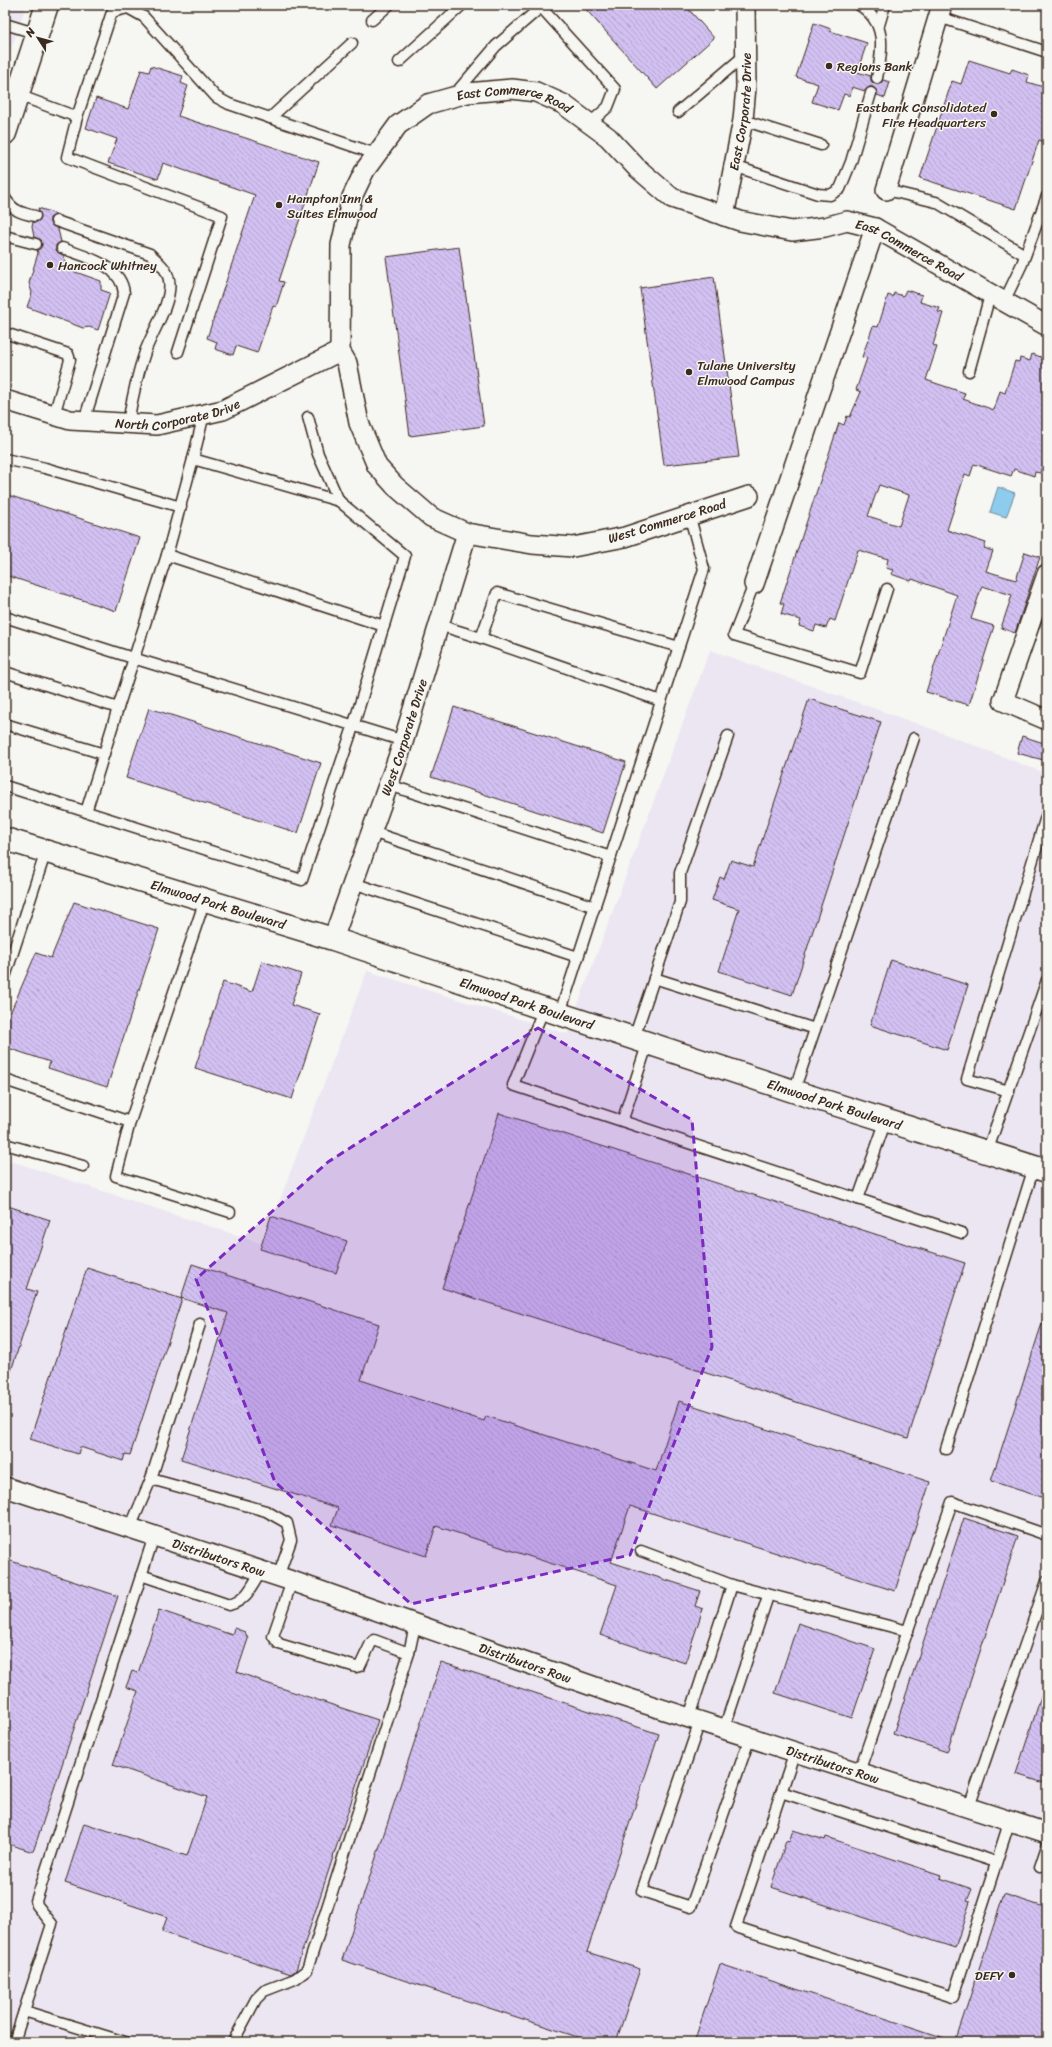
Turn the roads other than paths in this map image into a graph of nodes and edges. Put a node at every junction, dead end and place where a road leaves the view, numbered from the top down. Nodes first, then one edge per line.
1 (47, 5) edge
2 (389, 5) edge
3 (462, 5) edge
4 (745, 5) edge
5 (859, 5) edge
6 (885, 5) edge
7 (540, 6) edge
8 (941, 11) edge
9 (372, 20) dead end
10 (5, 24) edge
11 (879, 25) junction
12 (38, 34) junction
13 (352, 43) dead end
14 (1047, 52) edge
15 (745, 55) junction
16 (399, 62) dead end
17 (877, 78) dead end
18 (872, 93) dead end
19 (18, 95) junction
20 (452, 98) junction
21 (678, 112) dead end
22 (77, 117) junction
23 (270, 118) junction
24 (744, 120) junction
25 (589, 124) junction
26 (5, 133) edge
27 (821, 145) dead end
28 (376, 154) junction
29 (734, 166) junction
30 (886, 190) joint
31 (1047, 196) edge
32 (5, 198) edge
33 (35, 216) dead end
34 (724, 216) junction
35 (56, 221) dead end
36 (875, 228) junction
37 (5, 236) edge
38 (36, 244) dead end
39 (62, 248) dead end
40 (1025, 255) junction
41 (997, 298) junction
42 (1047, 326) edge
43 (5, 333) edge
44 (340, 351) junction
45 (178, 352) dead end
46 (969, 371) dead end
47 (5, 400) edge
48 (204, 414) junction
49 (54, 415) junction
50 (308, 416) dead end
51 (84, 421) junction
52 (128, 423) junction
53 (5, 459) edge
54 (193, 460) junction
55 (749, 496) dead end
56 (339, 501) junction
57 (181, 507) junction
58 (689, 514) junction
59 (467, 533) junction
60 (166, 555) junction
61 (1047, 574) edge
62 (754, 584) joint
63 (887, 589) dead end
64 (5, 617) edge
65 (439, 625) junction
66 (384, 626) junction
67 (481, 638) junction
68 (679, 647) junction
69 (133, 658) junction
70 (5, 672) edge
71 (661, 701) junction
72 (118, 708) junction
73 (1047, 720) edge
74 (5, 724) edge
75 (353, 727) junction
76 (728, 736) dead end
77 (914, 738) dead end
78 (404, 741) junction
79 (104, 754) junction
80 (389, 785) junction
81 (5, 786) edge
82 (86, 812) junction
83 (1047, 813) edge
84 (372, 832) junction
85 (5, 839) edge
86 (46, 851) junction
87 (611, 857) junction
88 (354, 883) junction
89 (205, 900) junction
90 (595, 907) junction
91 (333, 939) junction
92 (578, 957) junction
93 (5, 977) edge
94 (654, 978) junction
95 (1047, 980) edge
96 (552, 1011) junction
97 (815, 1030) junction
98 (641, 1040) junction
99 (5, 1080) edge
100 (794, 1091) junction
101 (1009, 1091) junction
102 (623, 1119) junction
103 (886, 1120) junction
104 (130, 1122) junction
105 (5, 1144) edge
106 (987, 1152) junction
107 (83, 1166) dead end
108 (1041, 1169) edge
109 (858, 1199) junction
110 (230, 1212) dead end
111 (962, 1233) dead end
112 (200, 1324) dead end
113 (946, 1449) dead end
114 (151, 1479) junction
115 (5, 1487) edge
116 (130, 1528) junction
117 (1047, 1535) edge
118 (154, 1536) junction
119 (641, 1551) dead end
120 (141, 1575) junction
121 (277, 1576) junction
122 (1047, 1581) edge
123 (732, 1585) junction
124 (768, 1596) junction
125 (415, 1625) junction
126 (908, 1631) junction
127 (409, 1652) junction
128 (695, 1719) junction
129 (724, 1729) junction
130 (750, 1737) junction
131 (795, 1751) junction
132 (859, 1772) junction
133 (781, 1792) junction
134 (969, 1807) junction
135 (1010, 1820) junction
136 (1047, 1833) edge
137 (1047, 1846) edge
138 (996, 1862) junction
139 (1040, 1867) dead end
140 (24, 2011) junction
141 (14, 2042) edge
142 (125, 2042) edge
143 (233, 2042) edge

1 - 12 street
2 - 9 lane
3 - 16 lane
4 - 15 street, East Corporate Drive
5 - 11 lane
6 - 11 lane
7 - 20 lane
7 - 25 lane
8 - 14 lane
8 - 30 street
10 - 12 lane
11 - 17 lane
12 - 19 street
13 - 23 lane
15 - 21 lane
15 - 24 street, East Corporate Drive
18 - 29 lane
19 - 22 lane
19 - 26 street
20 - 25 street, East Commerce Road
20 - 28 street, East Commerce Road
22 - 23 lane
22 - 45 lane
23 - 28 lane
24 - 27 lane
24 - 29 street, East Corporate Drive
25 - 34 street, East Commerce Road
28 - 44 street, East Commerce Road
29 - 34 street, East Corporate Drive
30 - 40 lane
31 - 40 lane
32 - 33 lane
34 - 36 street, East Commerce Road
35 - 52 lane
36 - 41 street, East Commerce Road
36 - 62 street
37 - 38 lane
39 - 51 lane
40 - 41 lane
41 - 42 street, East Commerce Road
41 - 46 lane
43 - 49 lane
44 - 48 street, North Corporate Drive
44 - 59 street, East Commerce Road
47 - 49 street, North Corporate Drive
48 - 52 street, North Corporate Drive
48 - 54 lane
49 - 51 street, North Corporate Drive
50 - 56 lane
51 - 52 street, North Corporate Drive
53 - 57 lane
54 - 56 lane
54 - 57 lane
55 - 58 street, West Commerce Road
56 - 66 lane
57 - 60 lane
58 - 59 street, West Commerce Road
58 - 68 lane
59 - 65 street, West Corporate Drive
60 - 66 lane
60 - 69 lane
61 - 73 street
62 - 63 lane
64 - 69 lane
65 - 67 lane
65 - 78 street, West Corporate Drive
66 - 75 lane
67 - 68 lane
67 - 71 lane
68 - 71 lane
69 - 72 lane
69 - 75 lane
70 - 72 lane
71 - 87 lane
72 - 79 lane
74 - 79 lane
75 - 78 lane
75 - 82 lane
76 - 94 lane
77 - 97 lane
78 - 80 street, West Corporate Drive
79 - 82 lane
80 - 84 street, West Corporate Drive
80 - 87 lane
81 - 82 lane
83 - 101 lane
84 - 88 street, West Corporate Drive
84 - 90 lane
85 - 86 street, Elmwood Park Boulevard
86 - 89 street, Elmwood Park Boulevard
86 - 93 lane
87 - 90 lane
88 - 91 street, West Corporate Drive
88 - 92 lane
89 - 91 street, Elmwood Park Boulevard
89 - 104 lane
90 - 92 lane
91 - 96 street, Elmwood Park Boulevard
92 - 96 lane
94 - 97 lane
94 - 98 lane
95 - 101 lane
96 - 98 street, Elmwood Park Boulevard
96 - 102 lane
97 - 100 lane
98 - 100 street, Elmwood Park Boulevard
98 - 102 lane
99 - 104 lane
100 - 103 street, Elmwood Park Boulevard
101 - 106 lane
102 - 109 lane
103 - 106 street, Elmwood Park Boulevard
103 - 109 lane
104 - 110 lane
105 - 107 lane
106 - 108 street, Elmwood Park Boulevard
108 - 113 lane
109 - 111 lane
112 - 114 lane
114 - 116 lane
114 - 121 lane
115 - 116 street, Distributors Row
116 - 118 street, Distributors Row
117 - 126 lane
118 - 120 lane
118 - 121 street, Distributors Row
119 - 123 lane
120 - 121 lane
120 - 140 lane
121 - 125 street, Distributors Row
121 - 127 lane
122 - 134 lane
123 - 124 lane
123 - 128 lane
124 - 126 lane
124 - 129 lane
125 - 127 lane
125 - 128 street, Distributors Row
126 - 132 lane
127 - 143 lane
128 - 129 street, Distributors Row
128 - 130 lane
129 - 130 street, Distributors Row
130 - 131 street, Distributors Row
131 - 132 street, Distributors Row
131 - 133 lane
132 - 134 street, Distributors Row
133 - 138 lane
133 - 138 lane
134 - 135 street, Distributors Row
135 - 136 street, Distributors Row
135 - 138 lane
137 - 139 lane
140 - 141 lane
140 - 142 lane

